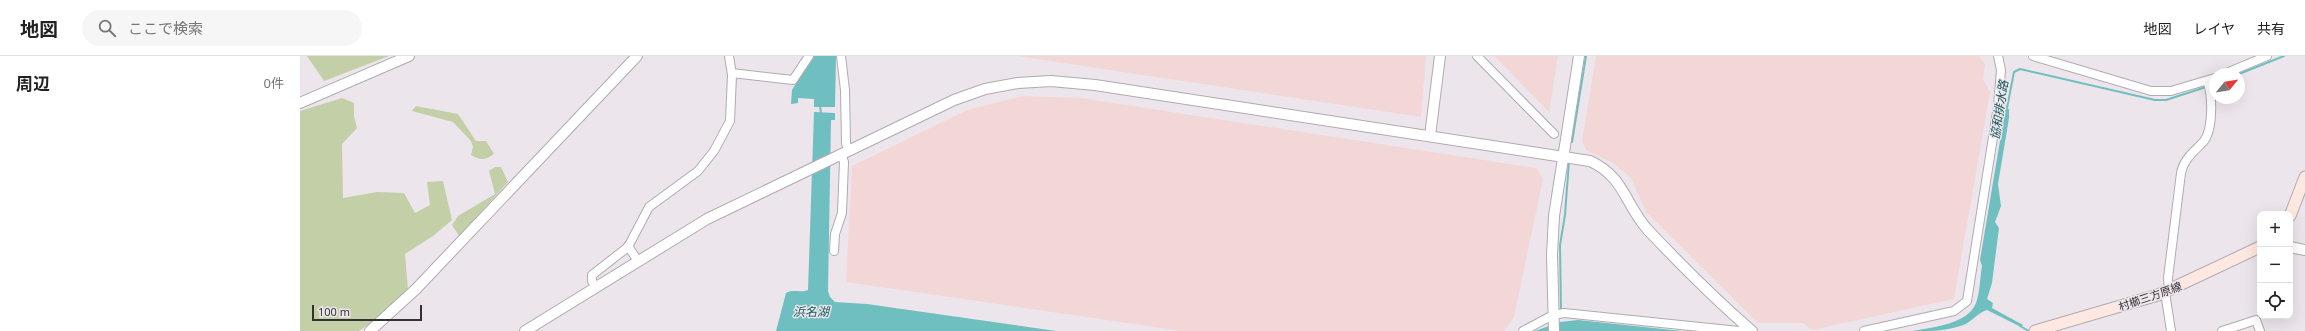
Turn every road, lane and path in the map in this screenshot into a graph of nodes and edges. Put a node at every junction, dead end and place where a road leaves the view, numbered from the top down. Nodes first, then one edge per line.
1 (409, 56) edge
2 (637, 56) edge
3 (729, 56) edge
4 (809, 56) edge
5 (841, 56) edge
6 (1440, 56) edge
7 (1477, 56) edge
8 (1579, 56) edge
9 (1998, 56) edge
10 (2033, 56) edge
11 (2267, 56) edge
12 (2238, 68) edge
13 (732, 73) junction
14 (2209, 83) edge
15 (300, 103) edge
16 (2211, 104) edge
17 (1554, 134) dead end
18 (1430, 136) junction
19 (842, 153) junction
20 (1562, 156) junction
21 (2305, 177) edge
22 (2292, 211) edge
23 (628, 246) junction
24 (2257, 248) edge
25 (2293, 248) edge
26 (2305, 250) edge
27 (834, 251) dead end
28 (638, 261) junction
29 (596, 287) junction
30 (2167, 292) junction
31 (1553, 317) junction
32 (1750, 329) edge
33 (370, 331) edge
34 (525, 331) edge
35 (1523, 331) edge
36 (1554, 331) edge
37 (1864, 331) edge
38 (2036, 331) edge
39 (2171, 331) edge
40 (2222, 331) edge
41 (2260, 331) edge

1 - 15 street
2 - 33 street
3 - 13 street
4 - 13 street
5 - 19 street
6 - 18 street
7 - 17 street
8 - 20 street
9 - 37 street
10 - 14 street
11 - 12 street
13 - 23 street
16 - 30 street
18 - 19 street
18 - 20 street
19 - 27 street
19 - 28 street
20 - 31 street
20 - 32 street
21 - 22 main road
23 - 28 street
23 - 29 street
24 - 30 main road, 村櫛三方原線
25 - 26 street
28 - 29 street
29 - 34 street
30 - 38 main road, 村櫛三方原線
30 - 39 street
31 - 32 street
31 - 35 street
31 - 36 street
40 - 41 street

